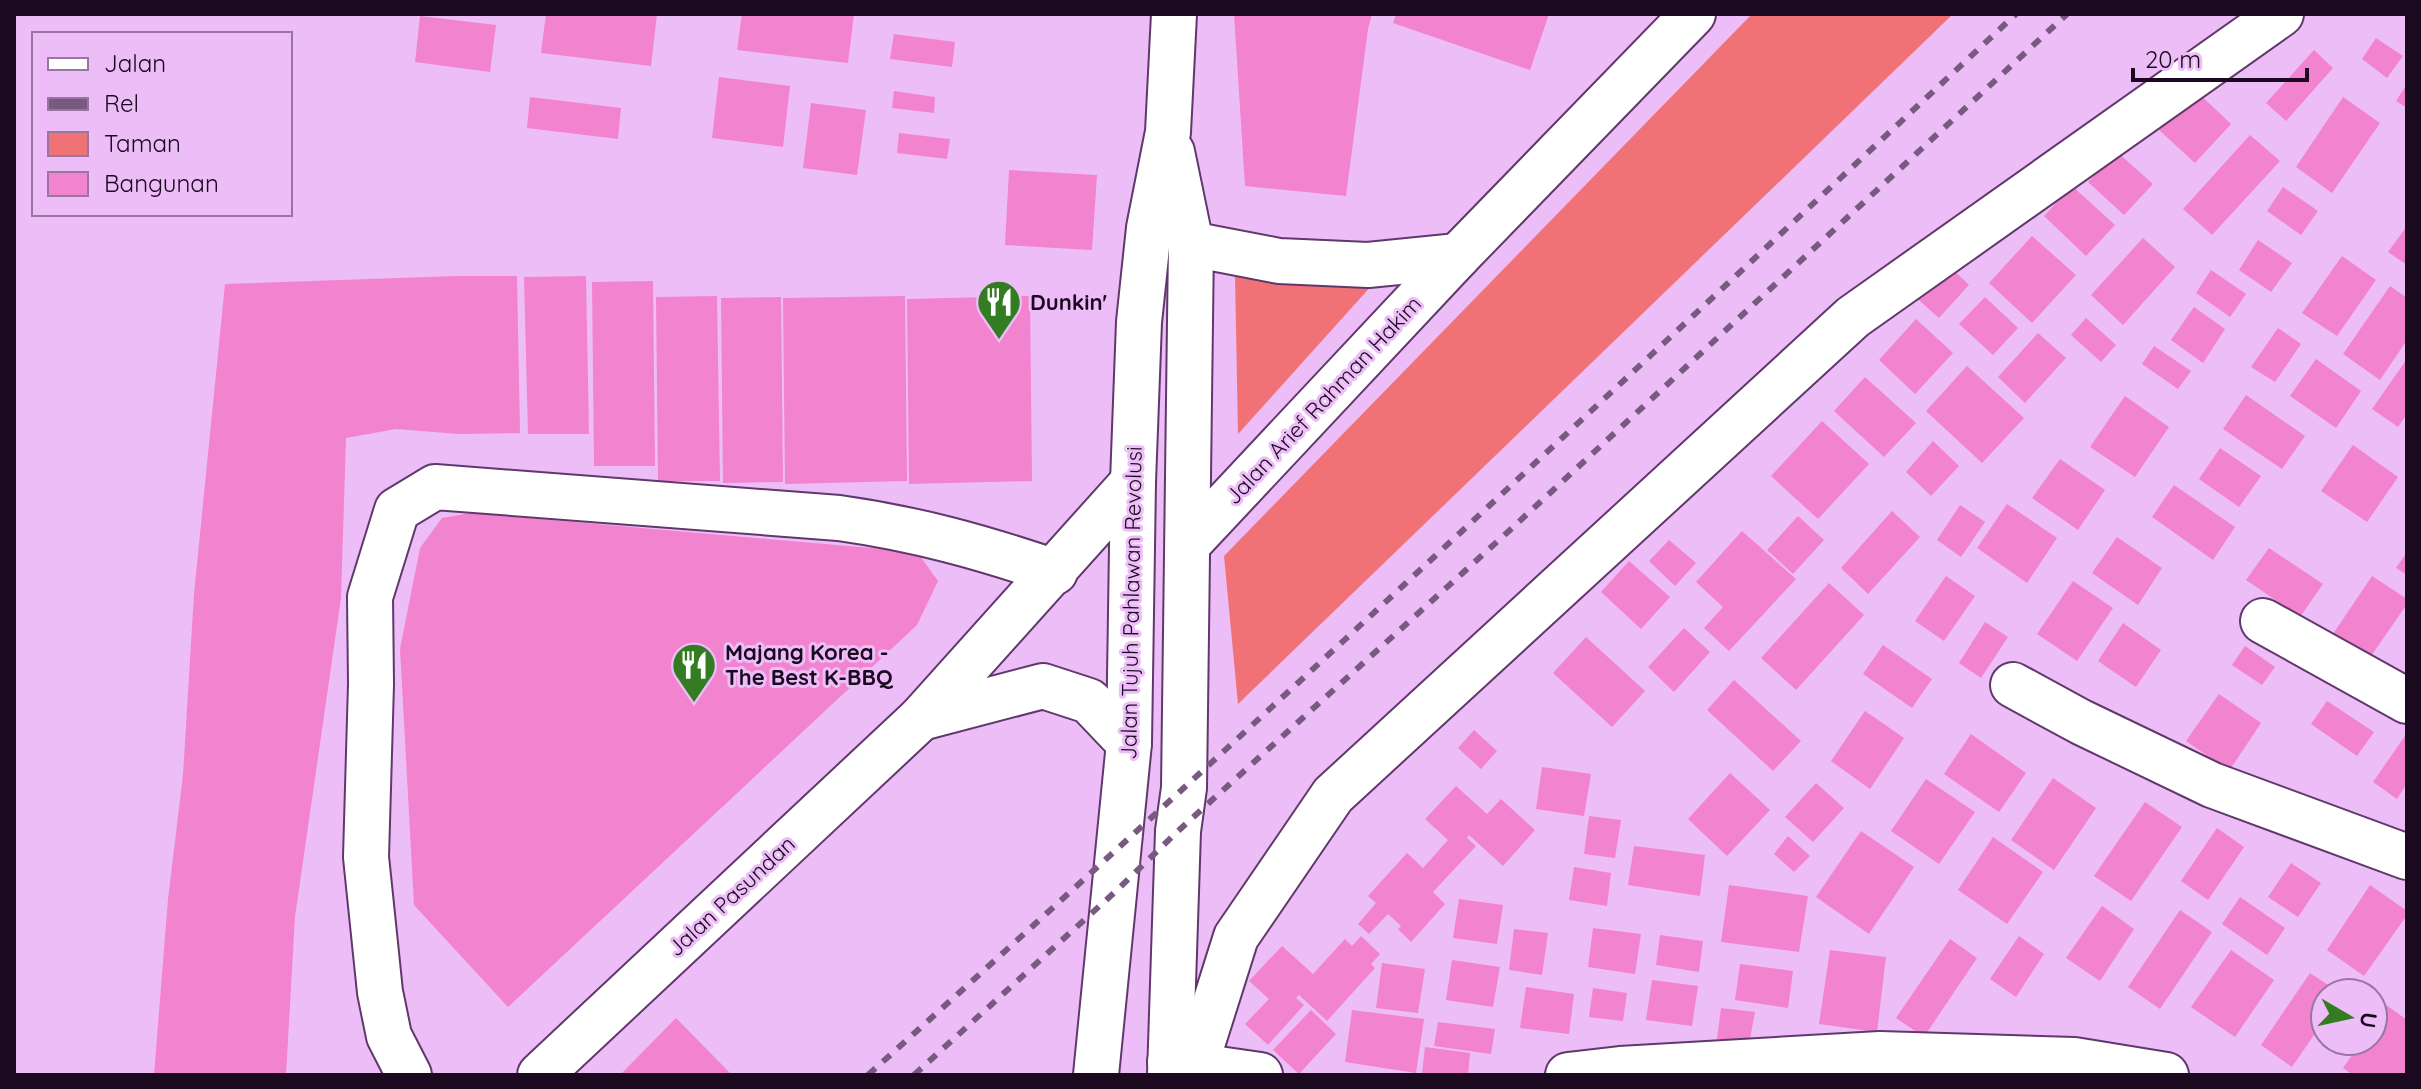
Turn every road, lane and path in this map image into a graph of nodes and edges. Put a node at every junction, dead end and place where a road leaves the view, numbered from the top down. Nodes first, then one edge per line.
1 (1174, 14) edge
2 (1693, 14) edge
3 (2281, 14) edge
4 (1168, 132) junction
5 (1191, 244) junction
6 (1458, 256) junction
7 (1133, 482) junction
8 (1188, 544) junction
9 (1055, 572) junction
10 (2263, 621) dead end
11 (2013, 685) dead end
12 (2407, 701) edge
13 (921, 718) junction
14 (1129, 743) junction
15 (2407, 857) edge
16 (1879, 1065) edge
17 (1178, 1068) edge
18 (409, 1075) edge
19 (540, 1075) edge
20 (1096, 1075) edge
21 (1260, 1075) edge
22 (1568, 1075) edge
23 (2166, 1075) edge

1 - 4 street, Jalan Tujuh Pahlawan Revolusi
2 - 6 street, Jalan Arief Rahman Hakim
3 - 17 street
4 - 5 street, Jalan Tujuh Pahlawan Revolusi
4 - 7 street, Jalan Tujuh Pahlawan Revolusi
5 - 6 street, Jalan Arief Rahman Hakim
5 - 8 street, Jalan Tujuh Pahlawan Revolusi
6 - 8 street, Jalan Arief Rahman Hakim
7 - 9 street, Jalan Pasundan
7 - 14 street, Jalan Tujuh Pahlawan Revolusi
8 - 17 street, Jalan Tujuh Pahlawan Revolusi
9 - 13 street, Jalan Pasundan
9 - 18 street
10 - 12 street
11 - 15 street
13 - 14 street, Jalan Pasundan
13 - 19 street, Jalan Pasundan
14 - 20 street, Jalan Tujuh Pahlawan Revolusi
16 - 22 street
16 - 23 street
17 - 21 street

